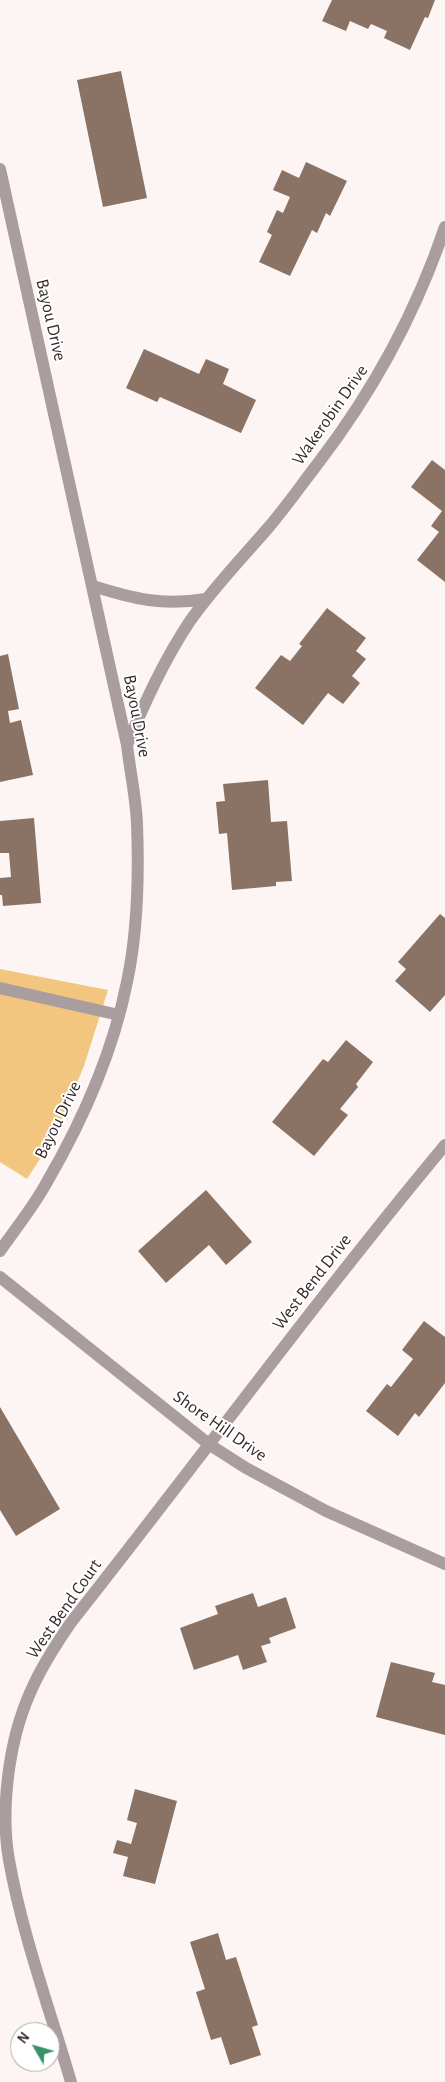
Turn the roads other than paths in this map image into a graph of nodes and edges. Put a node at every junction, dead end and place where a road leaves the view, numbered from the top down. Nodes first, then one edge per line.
1 (0, 168) edge
2 (445, 227) edge
3 (93, 586) junction
4 (206, 600) junction
5 (126, 745) junction
6 (0, 988) edge
7 (119, 1015) junction
8 (445, 1144) edge
9 (0, 1251) edge
10 (0, 1278) edge
11 (210, 1445) junction
12 (445, 1564) edge
13 (71, 2082) edge

1 - 3 street, Bayou Drive
2 - 4 street, Wakerobin Drive
3 - 4 street
3 - 5 street, Bayou Drive
4 - 5 street, Wakerobin Drive
5 - 7 street, Bayou Drive
6 - 7 street
7 - 9 street, Bayou Drive
8 - 11 street, West Bend Drive
10 - 11 street, Shore Hill Drive
11 - 12 street, Shore Hill Drive
11 - 13 street, West Bend Court

